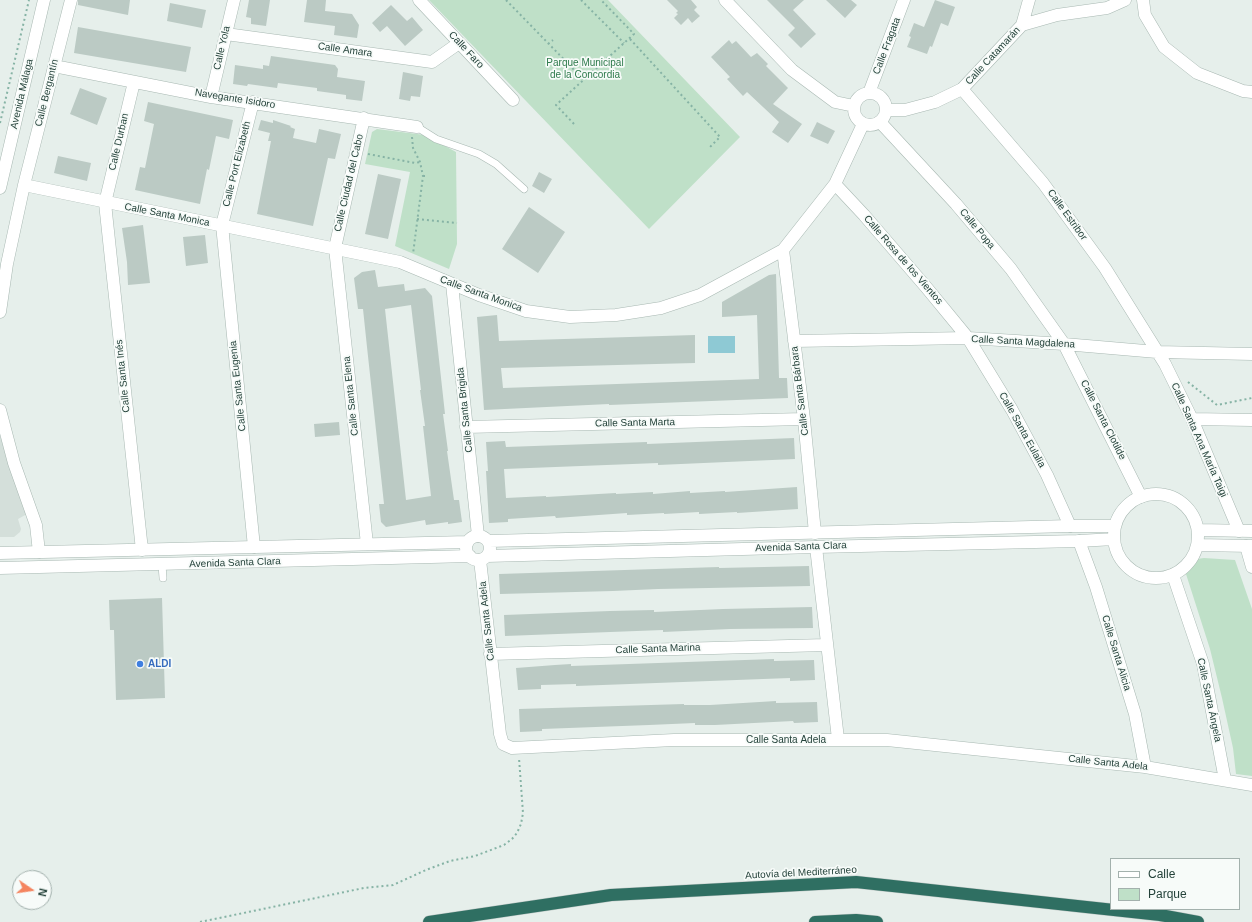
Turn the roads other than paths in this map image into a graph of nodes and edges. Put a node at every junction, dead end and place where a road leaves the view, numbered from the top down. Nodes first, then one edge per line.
1 (36, 0) edge
2 (44, 0) edge
3 (71, 0) edge
4 (234, 0) edge
5 (419, 0) edge
6 (725, 0) edge
7 (1029, 0) edge
8 (1125, 0) edge
9 (1143, 0) edge
10 (900, 3) edge
11 (1022, 25) junction
12 (226, 34) junction
13 (459, 43) junction
14 (54, 66) junction
15 (134, 82) junction
16 (962, 89) junction
17 (1252, 92) edge
18 (869, 93) junction
19 (211, 96) junction
20 (513, 100) dead end
21 (252, 102) junction
22 (854, 106) junction
23 (886, 110) junction
24 (364, 118) junction
25 (880, 122) junction
26 (863, 124) junction
27 (414, 126) joint
28 (0, 157) edge
29 (835, 184) junction
30 (24, 185) junction
31 (0, 188) edge
32 (524, 189) dead end
33 (105, 203) junction
34 (222, 225) junction
35 (335, 248) junction
36 (783, 250) junction
37 (452, 284) junction
38 (0, 312) edge
39 (968, 338) junction
40 (794, 341) junction
41 (1064, 344) junction
42 (1157, 352) junction
43 (1252, 354) edge
44 (0, 410) edge
45 (804, 419) junction
46 (1192, 419) junction
47 (1252, 420) edge
48 (466, 427) junction
49 (1141, 497) junction
50 (1070, 526) junction
51 (1115, 526) junction
52 (1198, 530) junction
53 (1239, 531) junction
54 (1252, 531) edge
55 (815, 533) junction
56 (1114, 539) junction
57 (478, 540) junction
58 (1079, 541) junction
59 (367, 544) junction
60 (1198, 545) junction
61 (1249, 546) edge
62 (254, 547) junction
63 (816, 547) junction
64 (142, 550) junction
65 (39, 552) junction
66 (0, 553) edge
67 (479, 558) junction
68 (162, 564) junction
69 (39, 567) junction
70 (1252, 567) edge
71 (0, 568) edge
72 (1173, 575) junction
73 (163, 578) dead end
74 (826, 645) junction
75 (490, 654) junction
76 (838, 739) junction
77 (1145, 767) junction
78 (1225, 780) junction
79 (1252, 785) edge
80 (1110, 910) edge
81 (1114, 910) edge
82 (429, 922) edge
83 (815, 922) edge
84 (876, 922) edge
85 (1198, 922) edge

1 - 28 street, Avenida Málaga
2 - 31 street, Avenida Málaga
3 - 14 street, Calle Bergantín
4 - 12 street, Calle Yola
5 - 13 street, Calle Faro
6 - 22 street
7 - 11 street
8 - 11 street, Calle Catamarán
9 - 17 street
10 - 18 street, Calle Fragata
11 - 16 street, Calle Catamarán
12 - 13 street, Calle Amara
12 - 19 street, Calle Yola
13 - 20 street, Calle Faro
14 - 15 street, Navegante Isidoro
14 - 30 street, Calle Bergantín
15 - 19 street, Navegante Isidoro
15 - 33 street, Calle Durban
16 - 23 street, Calle Catamarán
16 - 42 street, Calle Estribor
18 - 22 street
18 - 23 street
19 - 21 street, Navegante Isidoro
21 - 24 street, Navegante Isidoro
21 - 34 street, Calle Port Elizabeth
22 - 26 street
23 - 25 street
24 - 27 street, Navegante Isidoro
24 - 35 street, Calle Ciudad del Cabo
25 - 26 street
25 - 41 street, Calle Popa
26 - 29 street, Calle Santa Monica
27 - 32 lane
29 - 36 street, Calle Santa Monica
29 - 39 street, Calle Rosa de los Vientos
30 - 33 street, Calle Santa Monica
30 - 38 street, Calle Bergantín
33 - 34 street, Calle Santa Monica
33 - 64 street, Calle Santa Inés
34 - 35 street, Calle Santa Monica
34 - 62 street, Calle Santa Eugenia
35 - 37 street, Calle Santa Monica
35 - 59 street, Calle Santa Elena
36 - 37 street, Calle Santa Monica
36 - 40 street, Calle Santa Bárbara
37 - 48 street, Calle Santa Brigida
39 - 40 street, Calle Santa Magdalena
39 - 41 street, Calle Santa Magdalena
39 - 50 street, Calle Santa Eulalia
40 - 45 street, Calle Santa Bárbara
41 - 42 street, Calle Santa Magdalena
41 - 49 street, Calle Santa Clotilde
42 - 43 street, Calle Santa Magdalena
42 - 46 street, Calle Santa Ana María Taigi
44 - 65 street
45 - 48 street, Calle Santa Marta
45 - 55 street, Calle Santa Bárbara
46 - 47 street
46 - 53 street, Calle Santa Ana María Taigi
48 - 57 street, Calle Santa Brigida
49 - 51 street
49 - 52 street
50 - 51 street, Avenida Santa Clara
50 - 55 street, Avenida Santa Clara
51 - 56 street
52 - 53 street
52 - 60 street
53 - 54 street
55 - 57 street, Avenida Santa Clara
56 - 58 street, Avenida Santa Clara
56 - 72 street
57 - 59 street, Avenida Santa Clara
57 - 67 street
57 - 67 street
58 - 63 street, Avenida Santa Clara
58 - 77 street, Calle Santa Alicia
59 - 62 street, Avenida Santa Clara
60 - 61 street
60 - 72 street
61 - 70 street
62 - 64 street, Avenida Santa Clara
63 - 67 street, Avenida Santa Clara
63 - 74 street
64 - 65 street, Avenida Santa Clara
65 - 66 street, Avenida Santa Clara
65 - 69 street
67 - 68 street, Avenida Santa Clara
67 - 75 street, Calle Santa Adela
68 - 69 street, Avenida Santa Clara
68 - 73 lane
69 - 71 street, Avenida Santa Clara
72 - 78 street, Calle Santa Ángela
74 - 75 street, Calle Santa Marina
74 - 76 street
75 - 76 street, Calle Santa Adela
76 - 77 street, Calle Santa Adela
77 - 78 street, Calle Santa Adela
78 - 79 street, Calle Santa Adela
80 - 82 highway, Autovía del Mediterráneo
81 - 85 highway, Autovía del Mediterráneo
83 - 84 highway

